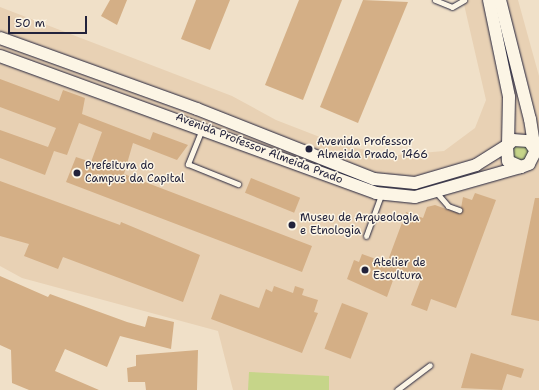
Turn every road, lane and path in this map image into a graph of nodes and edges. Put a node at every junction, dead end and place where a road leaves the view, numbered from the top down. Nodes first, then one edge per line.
1 (435, 0) edge
2 (464, 0) edge
3 (488, 0) edge
4 (500, 0) edge
5 (0, 38) edge
6 (0, 56) edge
7 (177, 101) junction
8 (197, 109) junction
9 (175, 118) junction
10 (188, 122) junction
11 (202, 128) junction
12 (507, 145) junction
13 (534, 147) junction
14 (521, 167) junction
15 (238, 184) dead end
16 (436, 192) junction
17 (382, 194) junction
18 (459, 210) dead end
19 (366, 236) dead end
20 (430, 365) dead end
21 (397, 390) edge

1 - 2 lane
3 - 12 street
4 - 13 street
5 - 7 street, Avenida Professor Almeida Prado
6 - 9 street, Avenida Professor Almeida Prado
7 - 8 street, Avenida Professor Almeida Prado
7 - 9 street
8 - 10 street
8 - 12 street, Avenida Professor Almeida Prado
9 - 10 street, Avenida Professor Almeida Prado
10 - 11 street, Avenida Professor Almeida Prado
11 - 15 lane
11 - 17 street, Avenida Professor Almeida Prado
12 - 13 street
12 - 14 street
13 - 14 street
14 - 16 street, Avenida Professor Almeida Prado
16 - 17 street, Avenida Professor Almeida Prado
16 - 18 lane
17 - 19 lane
20 - 21 lane

